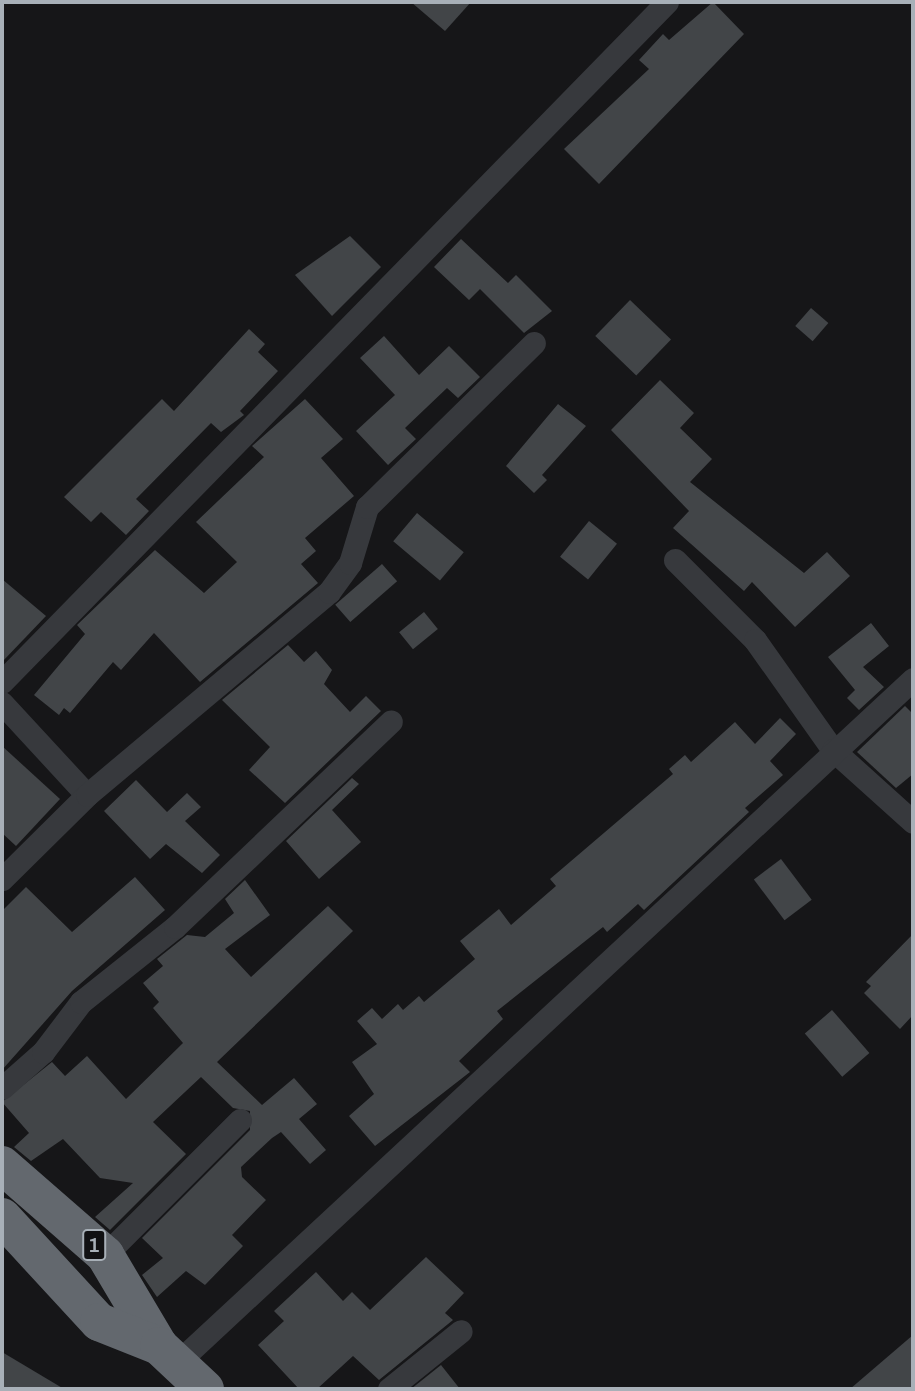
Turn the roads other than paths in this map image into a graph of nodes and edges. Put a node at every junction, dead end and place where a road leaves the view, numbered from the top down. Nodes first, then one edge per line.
1 (667, 2) edge
2 (534, 343) dead end
3 (675, 560) dead end
4 (913, 679) edge
5 (2, 682) edge
6 (2, 703) edge
7 (391, 721) dead end
8 (833, 750) junction
9 (87, 795) junction
10 (911, 815) edge
11 (2, 879) edge
12 (2, 1088) edge
13 (240, 1120) dead end
14 (2, 1165) edge
15 (2, 1217) edge
16 (105, 1255) junction
17 (461, 1331) dead end
18 (169, 1354) junction
19 (205, 1389) edge
20 (388, 1389) edge

1 - 5 street
2 - 9 street
3 - 8 street
4 - 8 street
6 - 9 street
7 - 12 street
8 - 10 street
8 - 18 street
9 - 11 street
13 - 16 street
14 - 16 highway, 1
15 - 18 highway, 1
16 - 18 highway, 1
17 - 20 street
18 - 19 highway, 1

